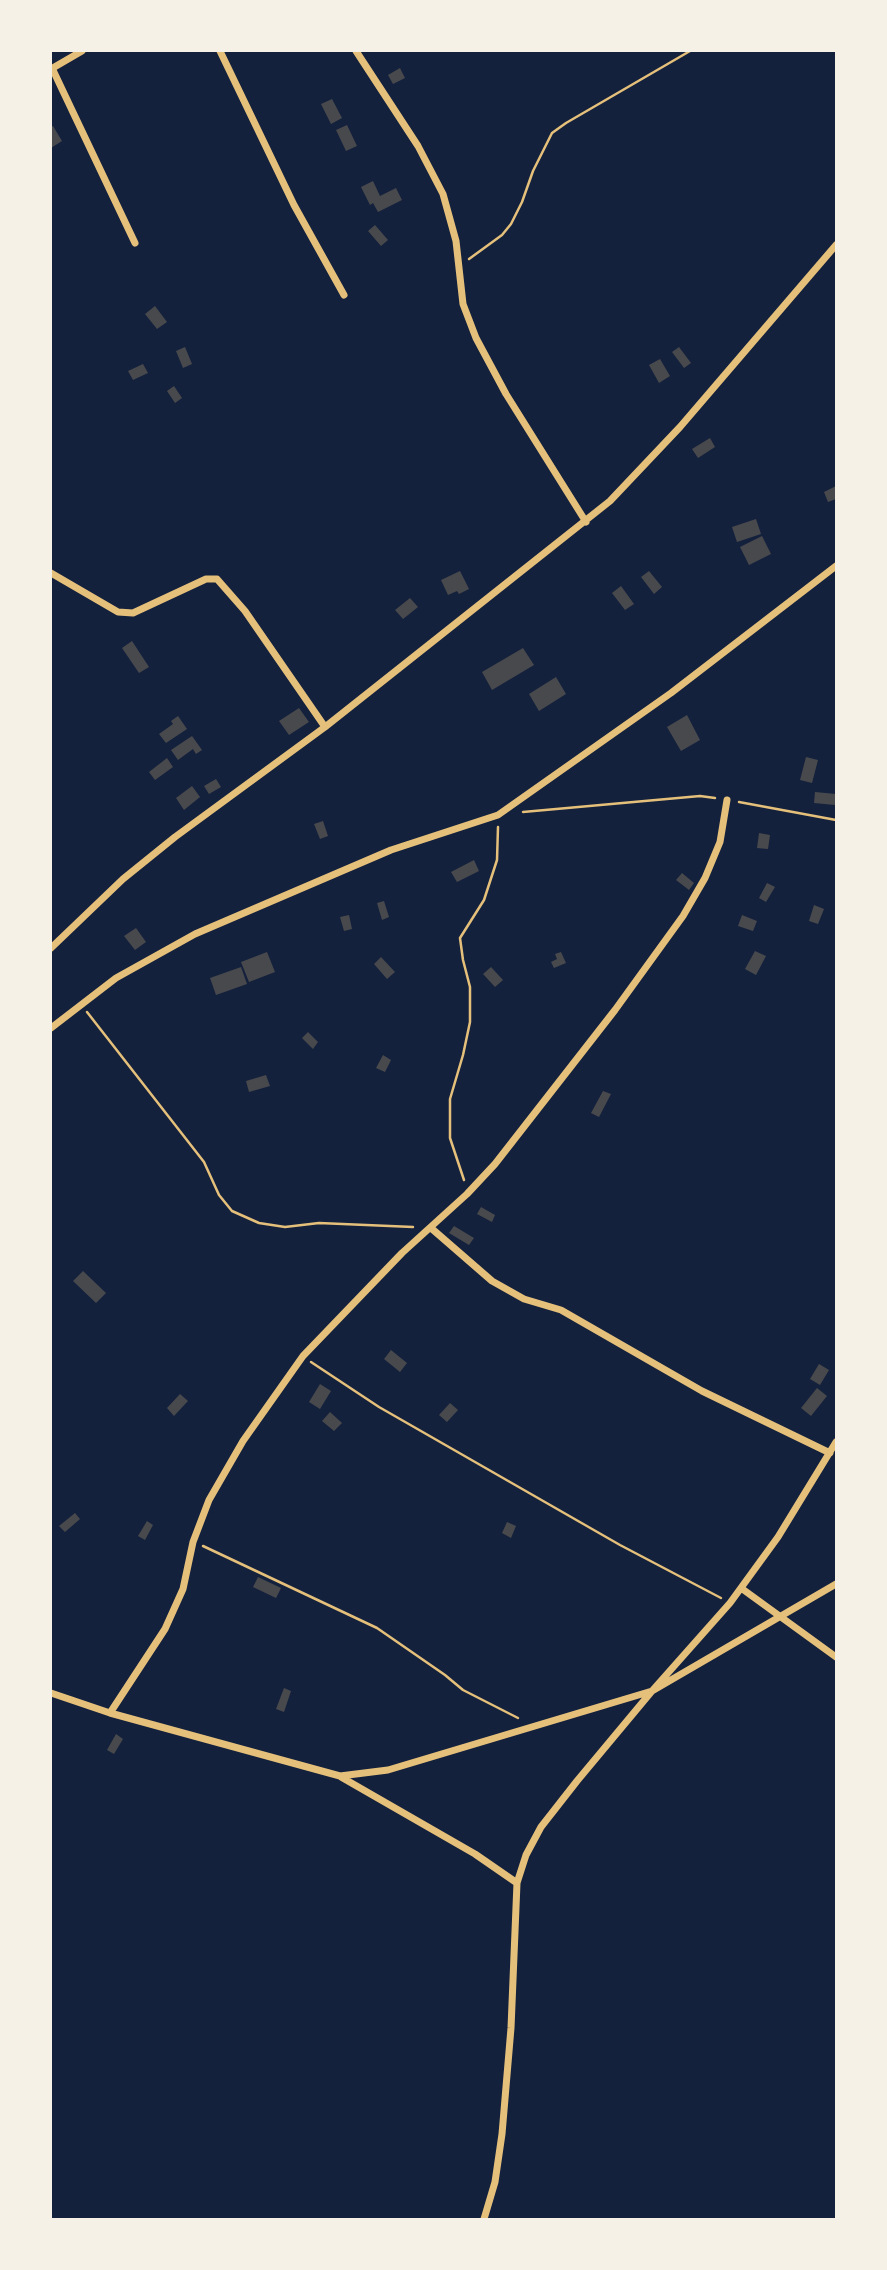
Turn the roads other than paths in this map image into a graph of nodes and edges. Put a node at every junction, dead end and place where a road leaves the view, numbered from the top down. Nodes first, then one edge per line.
1 (82, 51) edge
2 (220, 51) edge
3 (356, 51) edge
4 (51, 68) edge
5 (135, 243) dead end
6 (836, 244) edge
7 (344, 295) dead end
8 (586, 522) junction
9 (836, 566) edge
10 (51, 573) edge
11 (325, 727) junction
12 (727, 800) road end
13 (51, 948) edge
14 (51, 1028) edge
15 (430, 1228) junction
16 (836, 1442) edge
17 (830, 1453) junction
18 (836, 1584) edge
19 (741, 1588) junction
20 (779, 1616) junction
21 (836, 1657) edge
22 (652, 1690) junction
23 (51, 1693) edge
24 (110, 1713) junction
25 (340, 1776) junction
26 (517, 1883) junction
27 (484, 2219) edge

1 - 4 street
2 - 7 street
3 - 8 street
4 - 5 street
6 - 8 street
8 - 11 street
9 - 14 street
10 - 11 street
11 - 13 street
12 - 15 street
15 - 17 street
15 - 24 street
16 - 17 street
17 - 19 street
18 - 20 street
19 - 20 street
19 - 22 street
20 - 21 street
20 - 22 street
22 - 25 street
22 - 26 street
23 - 24 street
24 - 25 street
25 - 26 street
26 - 27 street

